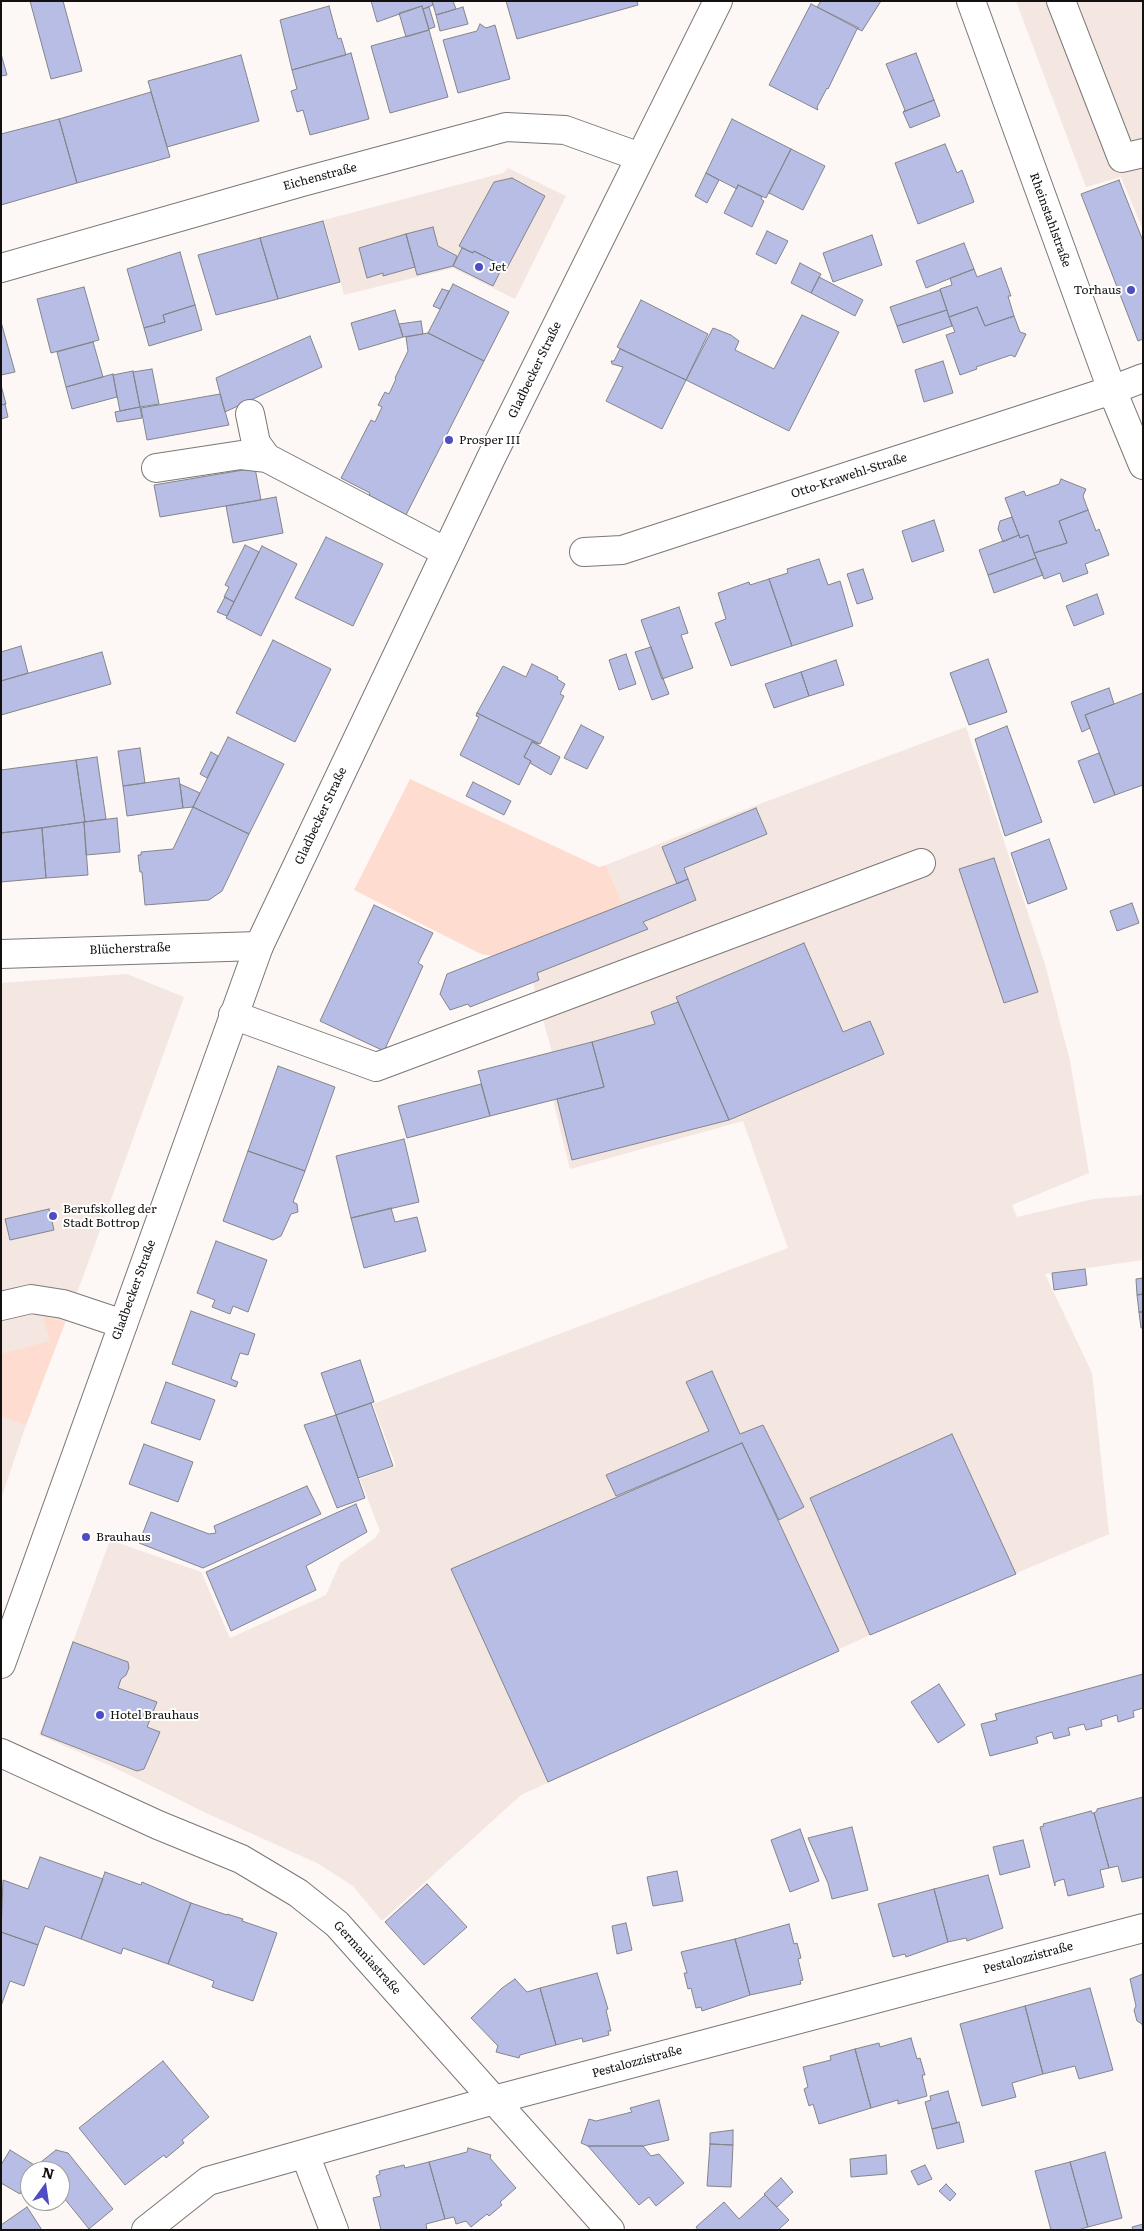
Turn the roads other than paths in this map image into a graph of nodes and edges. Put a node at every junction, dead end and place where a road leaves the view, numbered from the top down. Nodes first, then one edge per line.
1 (718, 1) edge
2 (971, 1) edge
3 (1061, 1) edge
4 (1143, 153) edge
5 (640, 157) junction
6 (1, 268) edge
7 (1143, 378) edge
8 (1112, 390) junction
9 (250, 414) dead end
10 (267, 458) junction
11 (1143, 466) edge
12 (156, 468) dead end
13 (446, 552) junction
14 (584, 552) dead end
15 (921, 863) dead end
16 (259, 946) junction
17 (1, 954) edge
18 (233, 1015) junction
19 (1, 1306) edge
20 (123, 1324) junction
21 (1, 1664) edge
22 (1, 1753) edge
23 (1143, 1928) edge
24 (494, 2100) junction
25 (305, 2154) junction
26 (146, 2230) edge
27 (334, 2230) edge
28 (610, 2230) edge

1 - 5 street, Gladbecker Straße
2 - 8 street, Rheinstahlstraße
3 - 4 street
5 - 6 street, Eichenstraße
5 - 13 street, Gladbecker Straße
7 - 8 street, Otto-Krawehl-Straße
8 - 11 street, Rheinstahlstraße
8 - 14 street, Otto-Krawehl-Straße
9 - 10 street
10 - 12 street
10 - 13 street
13 - 16 street, Gladbecker Straße
15 - 18 street
16 - 17 street, Blücherstraße
16 - 18 street, Gladbecker Straße
18 - 20 street, Gladbecker Straße
19 - 20 street
20 - 21 street, Gladbecker Straße
22 - 24 street, Germaniastraße
23 - 24 street, Pestalozzistraße
24 - 25 street, Pestalozzistraße
24 - 28 street, Germaniastraße
25 - 26 street, Pestalozzistraße
25 - 27 street

